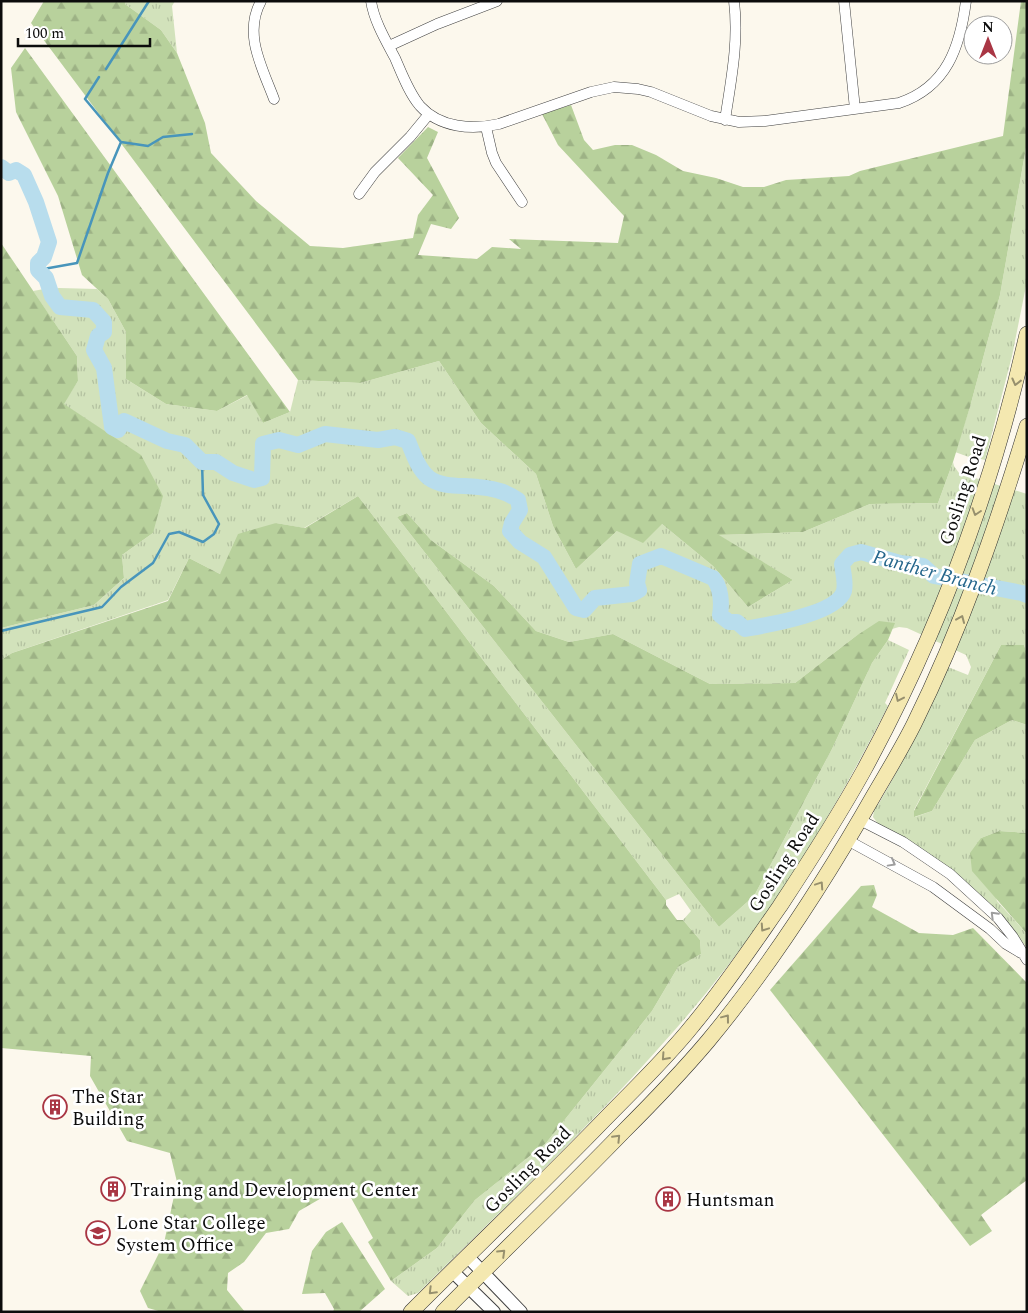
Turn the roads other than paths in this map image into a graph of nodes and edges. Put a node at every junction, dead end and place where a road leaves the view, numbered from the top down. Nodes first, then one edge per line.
1 (260, 1) edge
2 (371, 1) edge
3 (497, 1) edge
4 (734, 1) edge
5 (844, 1) edge
6 (966, 1) edge
7 (389, 46) junction
8 (274, 99) dead end
9 (855, 110) junction
10 (429, 114) junction
11 (725, 120) junction
12 (486, 127) junction
13 (359, 194) dead end
14 (522, 202) dead end
15 (1027, 334) edge
16 (1027, 426) edge
17 (860, 820) junction
18 (849, 841) junction
19 (1025, 957) edge
20 (467, 1256) junction
21 (452, 1271) junction
22 (483, 1271) junction
23 (468, 1287) junction
24 (411, 1312) edge
25 (443, 1312) edge
26 (494, 1312) edge
27 (521, 1312) edge

1 - 8 street
2 - 7 street
3 - 7 street
4 - 11 street
5 - 9 street
6 - 9 street
7 - 10 street
9 - 11 street
10 - 12 street
10 - 13 street
11 - 12 street
12 - 14 street
15 -> 20 main road, Gosling Road
17 -> 16 main road
17 - 18 main road
19 -> 17 street
18 -> 19 street
22 -> 18 main road
20 - 21 main road, Gosling Road
20 - 22 street
21 - 23 street
21 -> 24 main road, Gosling Road
22 - 23 main road
22 - 27 street
23 - 25 main road
23 - 26 street

